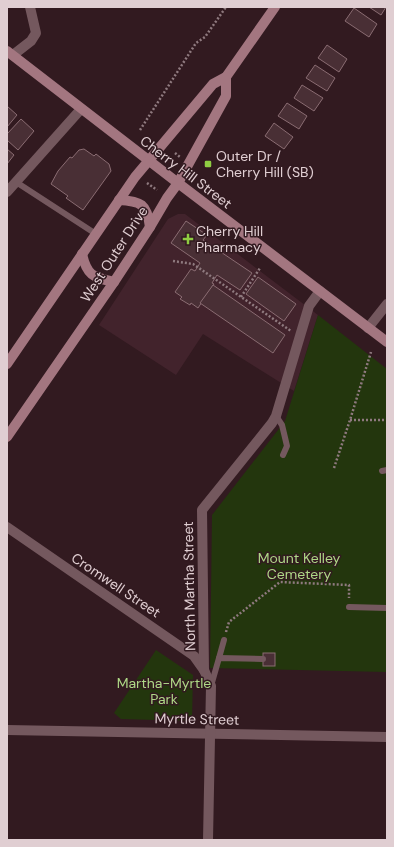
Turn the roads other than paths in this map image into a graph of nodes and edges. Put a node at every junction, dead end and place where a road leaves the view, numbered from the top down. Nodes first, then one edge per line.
1 (30, 7) edge
2 (275, 7) edge
3 (10, 53) edge
4 (226, 77) junction
5 (81, 109) junction
6 (149, 161) junction
7 (16, 182) junction
8 (178, 184) junction
9 (7, 192) edge
10 (119, 200) junction
11 (150, 227) junction
12 (96, 234) junction
13 (82, 254) junction
14 (114, 282) junction
15 (320, 291) junction
16 (387, 304) edge
17 (368, 328) junction
18 (387, 342) edge
19 (7, 364) edge
20 (276, 416) junction
21 (7, 437) edge
22 (283, 455) dead end
23 (7, 527) edge
24 (348, 607) road end
25 (387, 608) edge
26 (224, 640) road end
27 (219, 658) junction
28 (263, 659) dead end
29 (204, 670) junction
30 (211, 686) junction
31 (7, 730) edge
32 (210, 733) junction
33 (387, 737) edge
34 (208, 840) edge

1 - 3 street
2 - 4 main road, West Outer Drive
3 - 5 main road, Cherry Hill Street
4 - 6 main road, West Outer Drive
4 - 8 main road, West Outer Drive
5 - 6 main road, Cherry Hill Street
5 - 7 street
6 - 8 main road, Cherry Hill Street
6 - 10 main road, West Outer Drive
7 - 9 street
7 - 12 lane
8 - 11 main road, West Outer Drive
8 - 15 main road, Cherry Hill Street
10 - 11 main road
10 - 12 main road, West Outer Drive
11 - 14 main road, West Outer Drive
12 - 13 main road, West Outer Drive
13 - 14 main road
13 - 19 main road, West Outer Drive
14 - 21 main road, West Outer Drive
15 - 17 main road, Cherry Hill Street
15 - 20 street, North Martha Street
16 - 17 street
17 - 18 main road, Cherry Hill Street
20 - 22 lane
20 - 29 street, North Martha Street
23 - 29 street, Cromwell Street
24 - 25 lane
26 - 27 lane
27 - 28 lane
27 - 30 lane
29 - 30 street, North Martha Street
30 - 32 street, North Martha Street
31 - 32 street, Myrtle Street
32 - 33 street, Myrtle Street
32 - 34 street, North Martha Street

